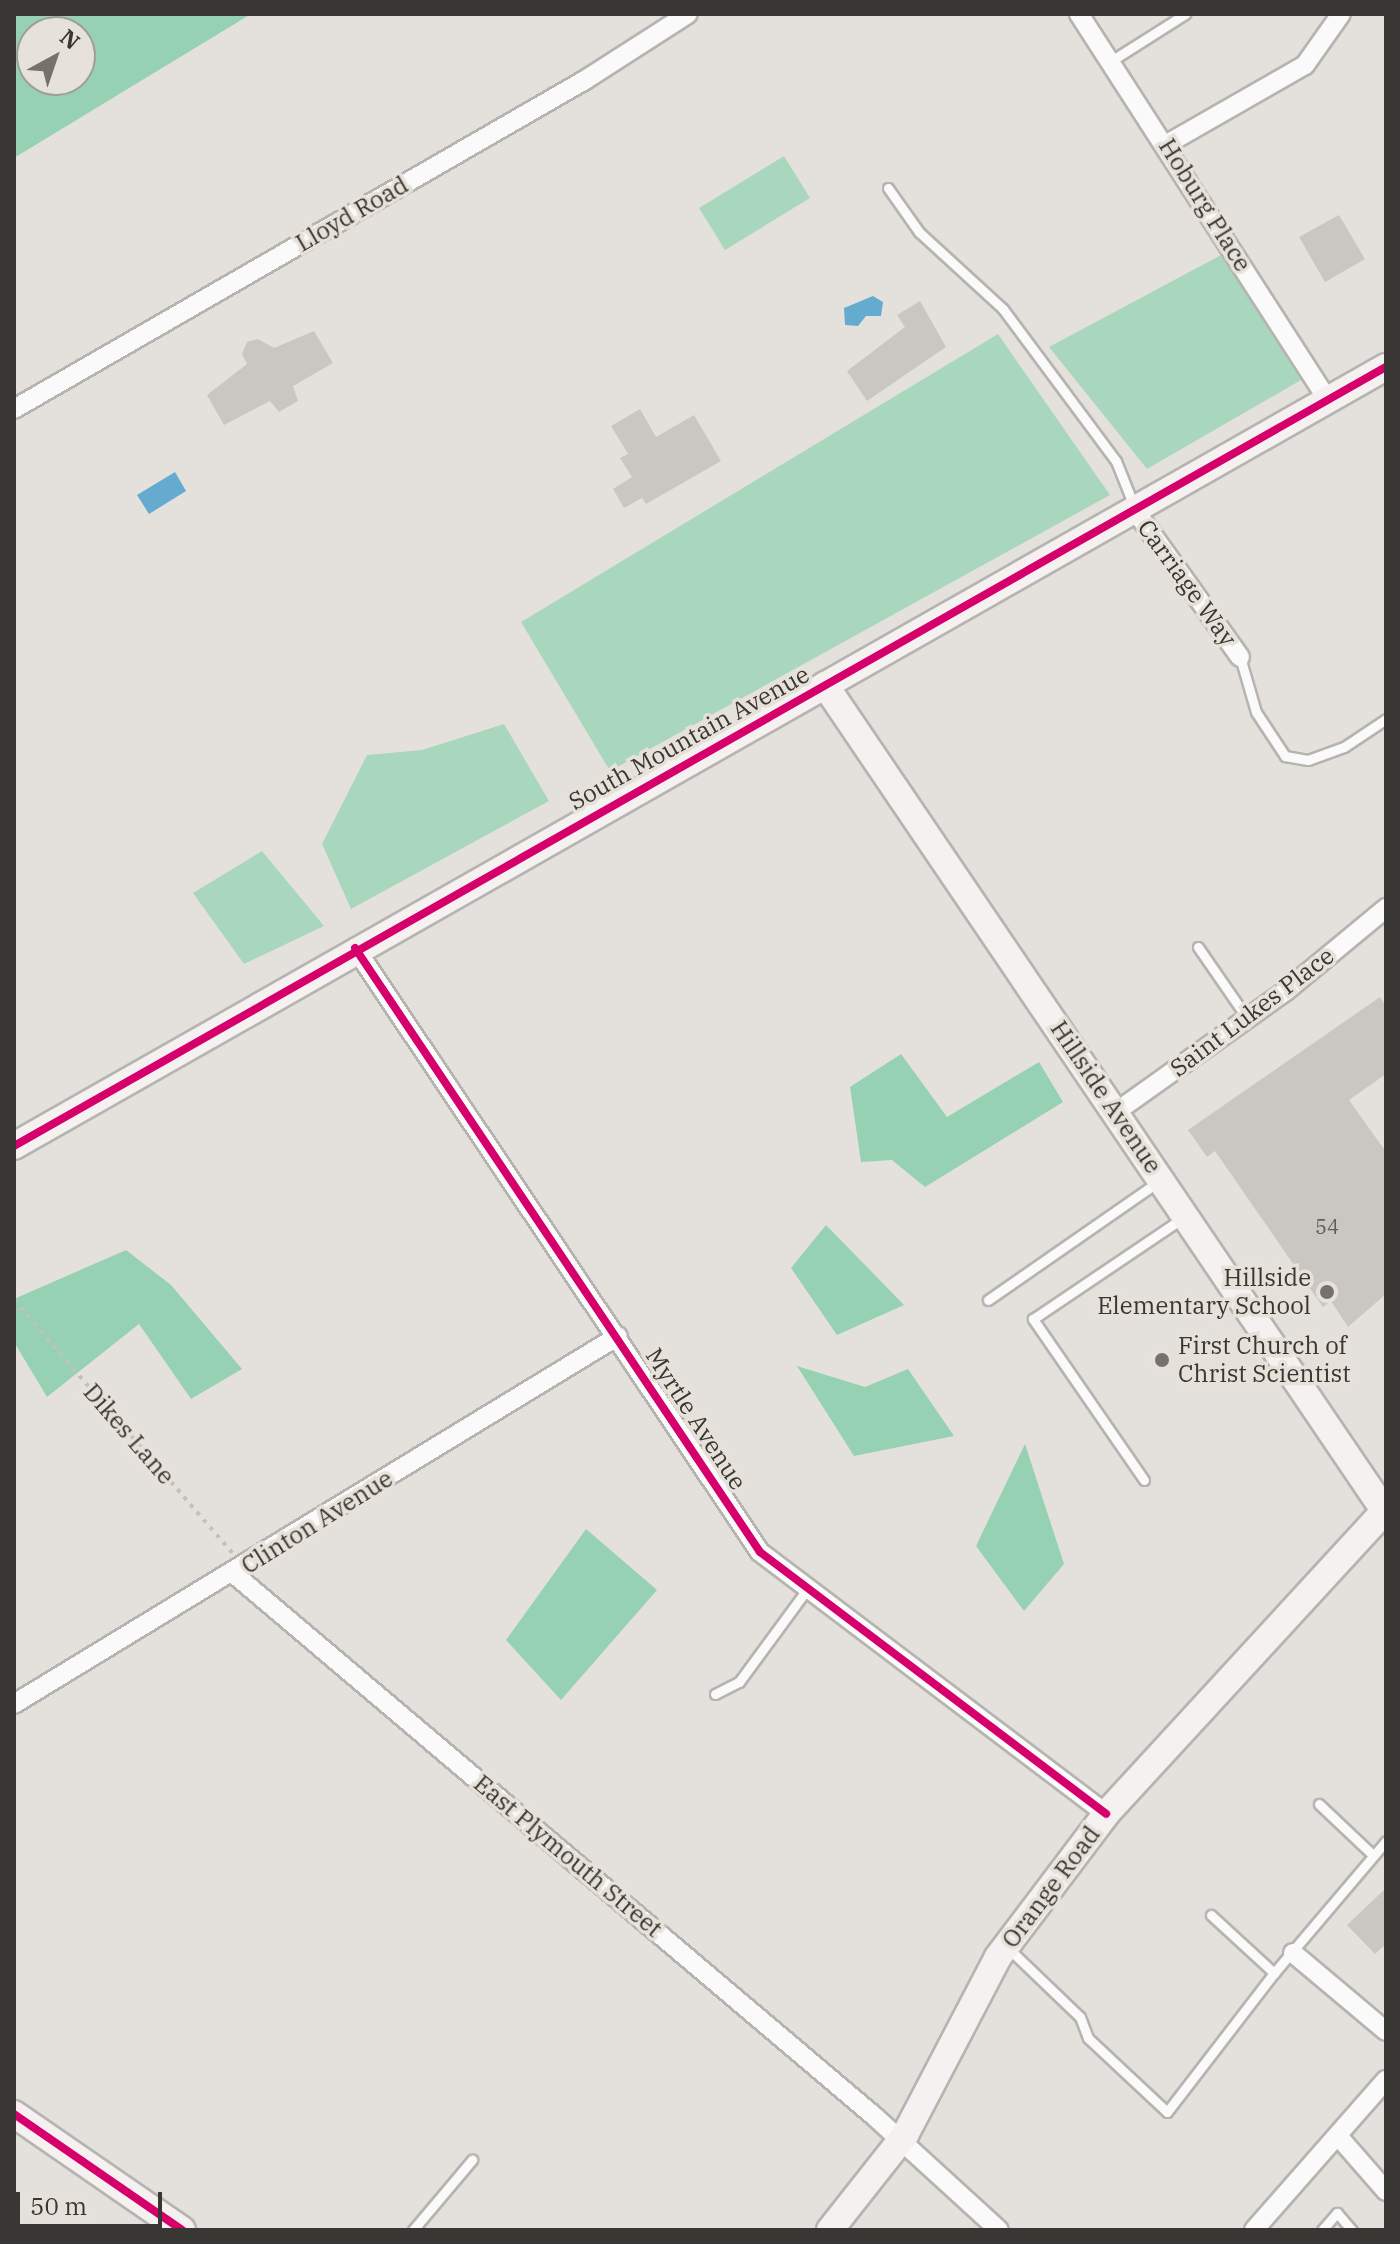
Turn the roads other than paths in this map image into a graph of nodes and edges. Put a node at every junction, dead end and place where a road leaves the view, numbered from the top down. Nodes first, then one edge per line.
1 (688, 14) edge
2 (1079, 14) edge
3 (1185, 14) edge
4 (1341, 14) edge
5 (1111, 61) junction
6 (1167, 144) junction
7 (888, 188) dead end
8 (1386, 367) edge
9 (1327, 399) junction
10 (14, 409) edge
11 (1134, 509) junction
12 (1240, 657) joint
13 (825, 685) junction
14 (1386, 719) edge
15 (1386, 908) edge
16 (1198, 947) dead end
17 (355, 948) junction
18 (1247, 1018) junction
19 (1116, 1112) junction
20 (14, 1146) edge
21 (1161, 1179) junction
22 (1186, 1216) junction
23 (988, 1300) dead end
24 (618, 1336) junction
25 (1144, 1480) dead end
26 (1385, 1511) edge
27 (239, 1570) junction
28 (808, 1588) junction
29 (715, 1694) dead end
30 (14, 1704) edge
31 (1319, 1804) dead end
32 (1106, 1814) junction
33 (1386, 1841) edge
34 (1373, 1855) junction
35 (1211, 1915) dead end
36 (1006, 1946) junction
37 (1293, 1953) junction
38 (1274, 1973) junction
39 (1386, 2031) edge
40 (1386, 2080) edge
41 (14, 2114) edge
42 (1338, 2136) junction
43 (901, 2140) junction
44 (472, 2160) dead end
45 (1386, 2191) edge
46 (182, 2230) edge
47 (413, 2230) edge
48 (830, 2230) edge
49 (999, 2230) edge
50 (1254, 2230) edge
51 (1322, 2230) edge
52 (1352, 2230) edge

1 - 10 street, Lloyd Road
2 - 5 street, Hoburg Place
3 - 5 lane
4 - 6 street
5 - 6 street, Hoburg Place
6 - 9 street, Hoburg Place
7 - 11 lane
8 - 9 street, South Mountain Avenue
9 - 11 street, South Mountain Avenue
11 - 12 street, Carriage Way
11 - 13 street, South Mountain Avenue
12 - 14 lane
13 - 17 street, South Mountain Avenue
13 - 19 street, Hillside Avenue
15 - 18 street, Saint Lukes Place
16 - 18 lane
17 - 20 street, South Mountain Avenue
17 - 24 street, Myrtle Avenue
18 - 19 street, Saint Lukes Place
19 - 21 street, Hillside Avenue
21 - 22 street, Hillside Avenue
21 - 23 lane
22 - 25 lane
22 - 26 street, Hillside Avenue
24 - 27 street, Clinton Avenue
24 - 28 street, Myrtle Avenue
26 - 32 street, Orange Road
27 - 30 street, Clinton Avenue
27 - 43 street, East Plymouth Street
28 - 29 lane
28 - 32 street, Myrtle Avenue
31 - 34 lane
32 - 36 street, Orange Road
33 - 34 lane
34 - 37 lane
35 - 38 lane
36 - 38 lane
36 - 43 street, Orange Road
37 - 38 lane
37 - 39 street
40 - 42 street
41 - 46 street
42 - 45 street
42 - 50 street
43 - 48 street, Orange Road
43 - 49 street, East Plymouth Street
44 - 47 lane
51 - 52 lane

